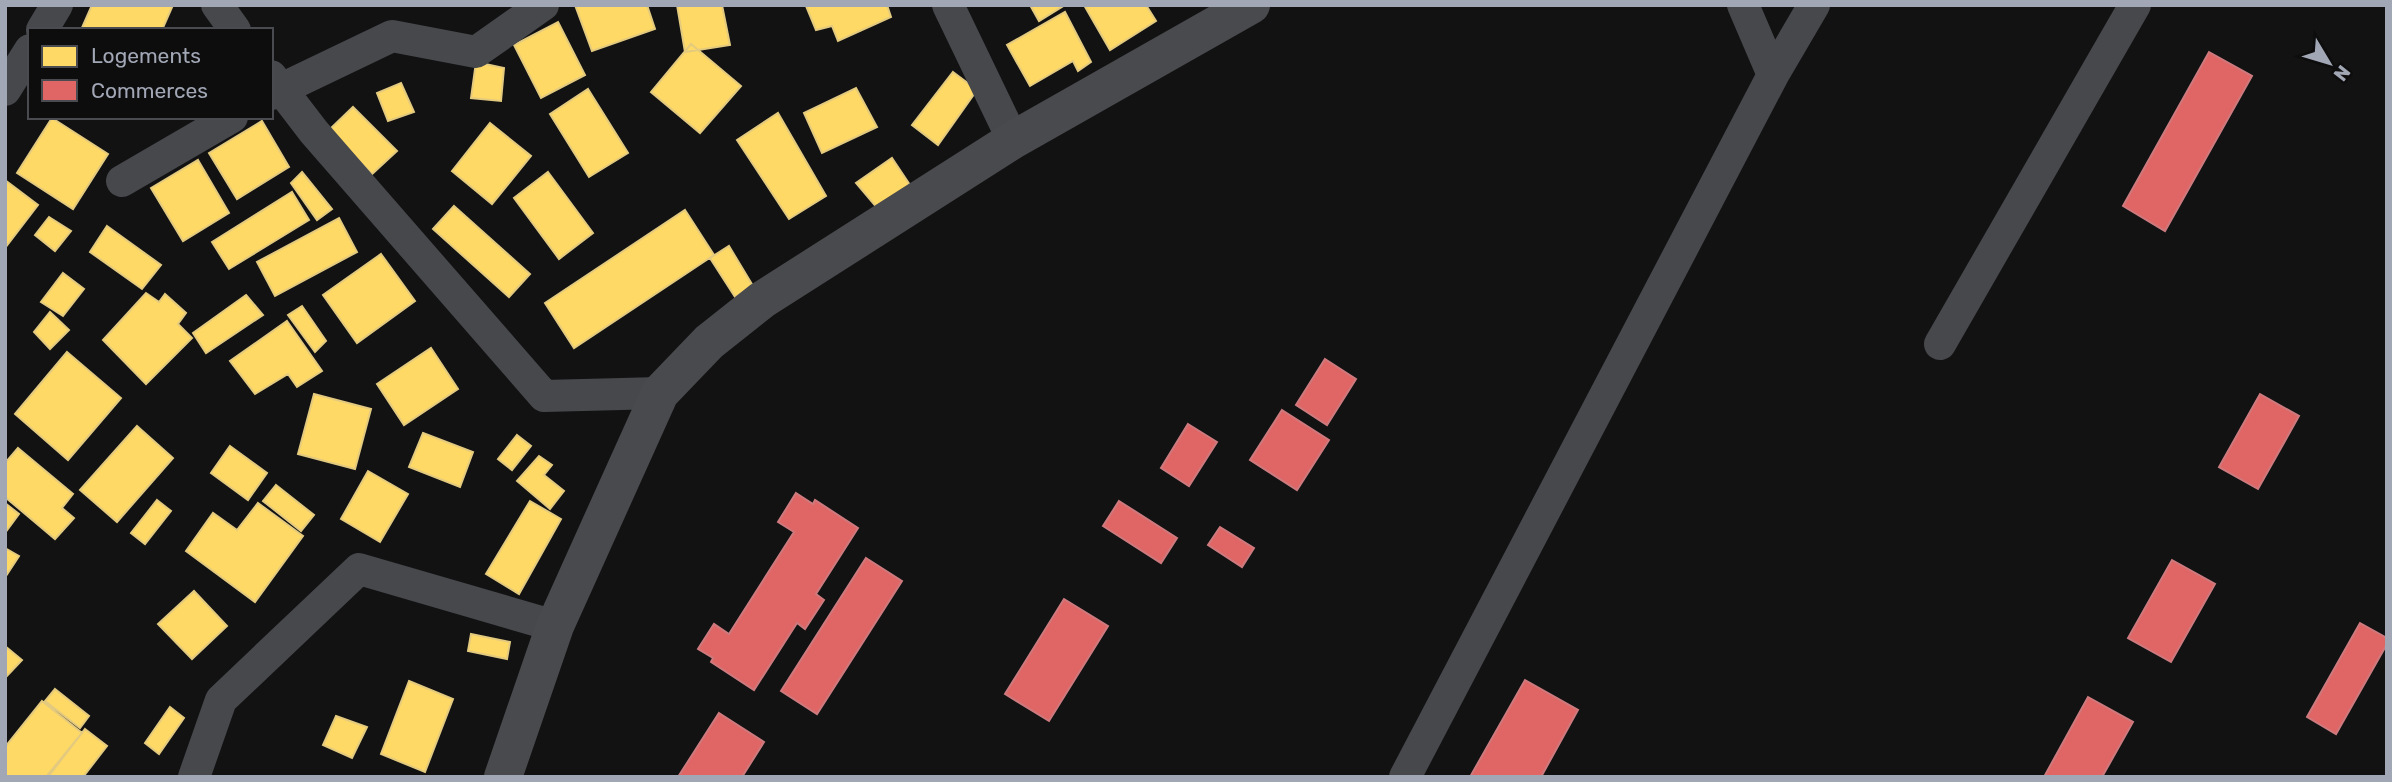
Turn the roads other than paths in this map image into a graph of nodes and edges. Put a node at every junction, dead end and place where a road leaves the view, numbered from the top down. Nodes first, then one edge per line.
1 (57, 5) edge
2 (217, 5) edge
3 (543, 5) edge
4 (947, 5) edge
5 (1251, 5) edge
6 (1743, 5) edge
7 (1814, 5) edge
8 (2135, 5) edge
9 (43, 28) edge
10 (234, 28) edge
11 (28, 53) edge
12 (1773, 75) junction
13 (274, 86) edge
14 (5, 90) edge
15 (229, 119) edge
16 (1013, 140) junction
17 (122, 181) dead end
18 (1940, 344) dead end
19 (660, 393) junction
20 (555, 626) junction
21 (194, 777) edge
22 (503, 777) edge
23 (1405, 777) edge

1 - 9 street
2 - 10 street
3 - 13 street
4 - 16 street
5 - 16 main road
6 - 12 street
7 - 12 street
8 - 18 street
11 - 14 street
12 - 23 street
13 - 19 street
15 - 17 street
16 - 19 main road
19 - 20 main road
20 - 21 street
20 - 22 main road

